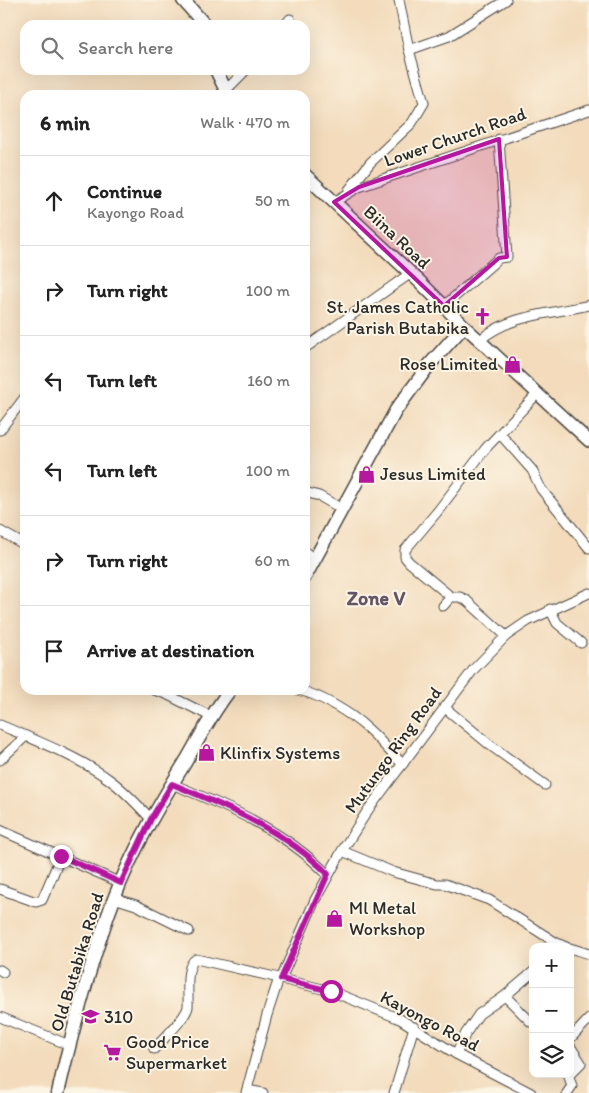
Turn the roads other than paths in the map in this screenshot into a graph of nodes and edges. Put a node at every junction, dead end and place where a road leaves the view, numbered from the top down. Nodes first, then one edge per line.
1 (183, 0) edge
2 (399, 0) edge
3 (506, 0) edge
4 (201, 20) edge
5 (409, 50) junction
6 (218, 75) edge
7 (242, 75) edge
8 (226, 90) edge
9 (229, 90) edge
10 (589, 110) edge
11 (500, 139) junction
12 (310, 180) edge
13 (346, 194) junction
14 (334, 202) junction
15 (411, 274) junction
16 (589, 305) edge
17 (444, 306) junction
18 (464, 326) junction
19 (480, 340) junction
20 (310, 345) edge
21 (538, 393) junction
22 (20, 404) edge
23 (0, 430) edge
24 (500, 434) junction
25 (589, 441) edge
26 (310, 493) edge
27 (342, 509) junction
28 (0, 531) edge
29 (20, 542) edge
30 (589, 548) edge
31 (310, 556) edge
32 (589, 593) edge
33 (451, 597) junction
34 (443, 606) dead end
35 (550, 609) junction
36 (506, 636) junction
37 (582, 643) dead end
38 (168, 695) edge
39 (227, 695) edge
40 (310, 695) edge
41 (444, 707) junction
42 (212, 717) junction
43 (0, 725) edge
44 (26, 736) junction
45 (0, 760) edge
46 (403, 764) junction
47 (172, 784) junction
48 (545, 785) dead end
49 (151, 819) junction
50 (0, 830) edge
51 (342, 851) junction
52 (61, 856) junction
53 (328, 874) junction
54 (121, 883) junction
55 (0, 888) edge
56 (114, 898) junction
57 (189, 931) dead end
58 (552, 943) edge
59 (574, 949) edge
60 (589, 954) edge
61 (529, 975) edge
62 (280, 978) junction
63 (504, 996) junction
64 (0, 1017) edge
65 (589, 1019) edge
66 (529, 1021) edge
67 (414, 1027) junction
68 (574, 1036) edge
69 (69, 1045) junction
70 (154, 1048) dead end
71 (574, 1053) edge
72 (456, 1054) junction
73 (574, 1070) edge
74 (571, 1078) edge
75 (247, 1091) edge
76 (58, 1093) edge
77 (263, 1093) edge
78 (394, 1093) edge
79 (531, 1093) edge
80 (567, 1093) edge

1 - 4 main road
2 - 5 street
3 - 5 street
5 - 13 street
6 - 8 main road
7 - 9 street
10 - 11 street, Lower Church Road
11 - 13 street, Lower Church Road
11 - 17 street
12 - 14 main road, Biina Road
13 - 14 street, Lower Church Road
14 - 15 main road, Biina Road
15 - 17 main road, Biina Road
15 - 20 street
16 - 19 street
17 - 18 main road, Biina Road
18 - 19 street
18 - 27 main road
19 - 21 street
21 - 24 street
21 - 25 street
22 - 23 street
24 - 30 street
24 - 33 street
26 - 27 street
27 - 31 main road
28 - 29 street
32 - 35 street, Mutungo Ring Road
33 - 34 street
33 - 36 street
35 - 36 street, Mutungo Ring Road
35 - 37 street
36 - 41 street, Mutungo Ring Road
38 - 42 street
39 - 42 main road, Old Butabika Road
40 - 46 street
41 - 46 street, Mutungo Ring Road
41 - 48 street
42 - 47 main road, Old Butabika Road
43 - 44 street
44 - 45 street
44 - 49 street
46 - 51 street, Mutungo Ring Road
47 - 49 main road, Old Butabika Road
47 - 53 street
49 - 54 main road, Old Butabika Road
50 - 52 street
51 - 53 street, Mutungo Ring Road
51 - 58 street
52 - 54 street
52 - 55 street
53 - 62 street, Mutungo Ring Road
54 - 56 main road, Old Butabika Road
56 - 57 street
56 - 69 main road, Old Butabika Road
59 - 60 street
61 - 63 street
62 - 67 street, Kayongo Road
62 - 70 street, Kayongo Road
62 - 75 street, Mutungo Ring Road
63 - 66 street
63 - 72 street
64 - 69 street
65 - 68 street
67 - 72 street, Kayongo Road
67 - 78 street
69 - 76 main road, Old Butabika Road
71 - 73 street
72 - 79 street, Kayongo Road
74 - 80 street
75 - 77 street

